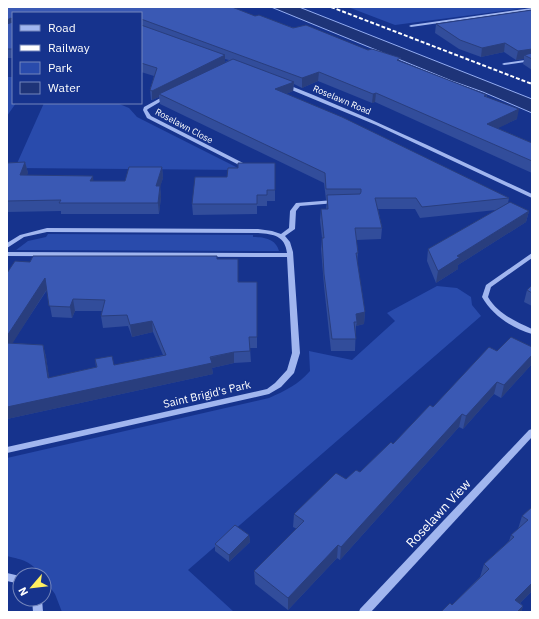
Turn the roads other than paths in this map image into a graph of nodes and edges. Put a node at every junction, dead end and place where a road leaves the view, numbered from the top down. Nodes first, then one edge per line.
1 (532, 9) edge
2 (411, 26) dead end
3 (532, 60) edge
4 (504, 64) dead end
5 (277, 82) edge
6 (174, 94) edge
7 (245, 166) edge
8 (532, 196) edge
9 (342, 202) edge
10 (281, 236) junction
11 (7, 246) edge
12 (7, 254) edge
13 (290, 255) junction
14 (532, 255) edge
15 (532, 332) edge
16 (532, 432) edge
17 (7, 450) edge
18 (364, 612) edge

1 - 2 street
3 - 4 street
5 - 8 street, Roselawn Road
6 - 7 street, Roselawn Close
9 - 10 street
10 - 11 street
10 - 13 street, Saint Brigid's Park
12 - 13 street
13 - 17 street, Saint Brigid's Park
14 - 15 street
16 - 18 street, Roselawn View

